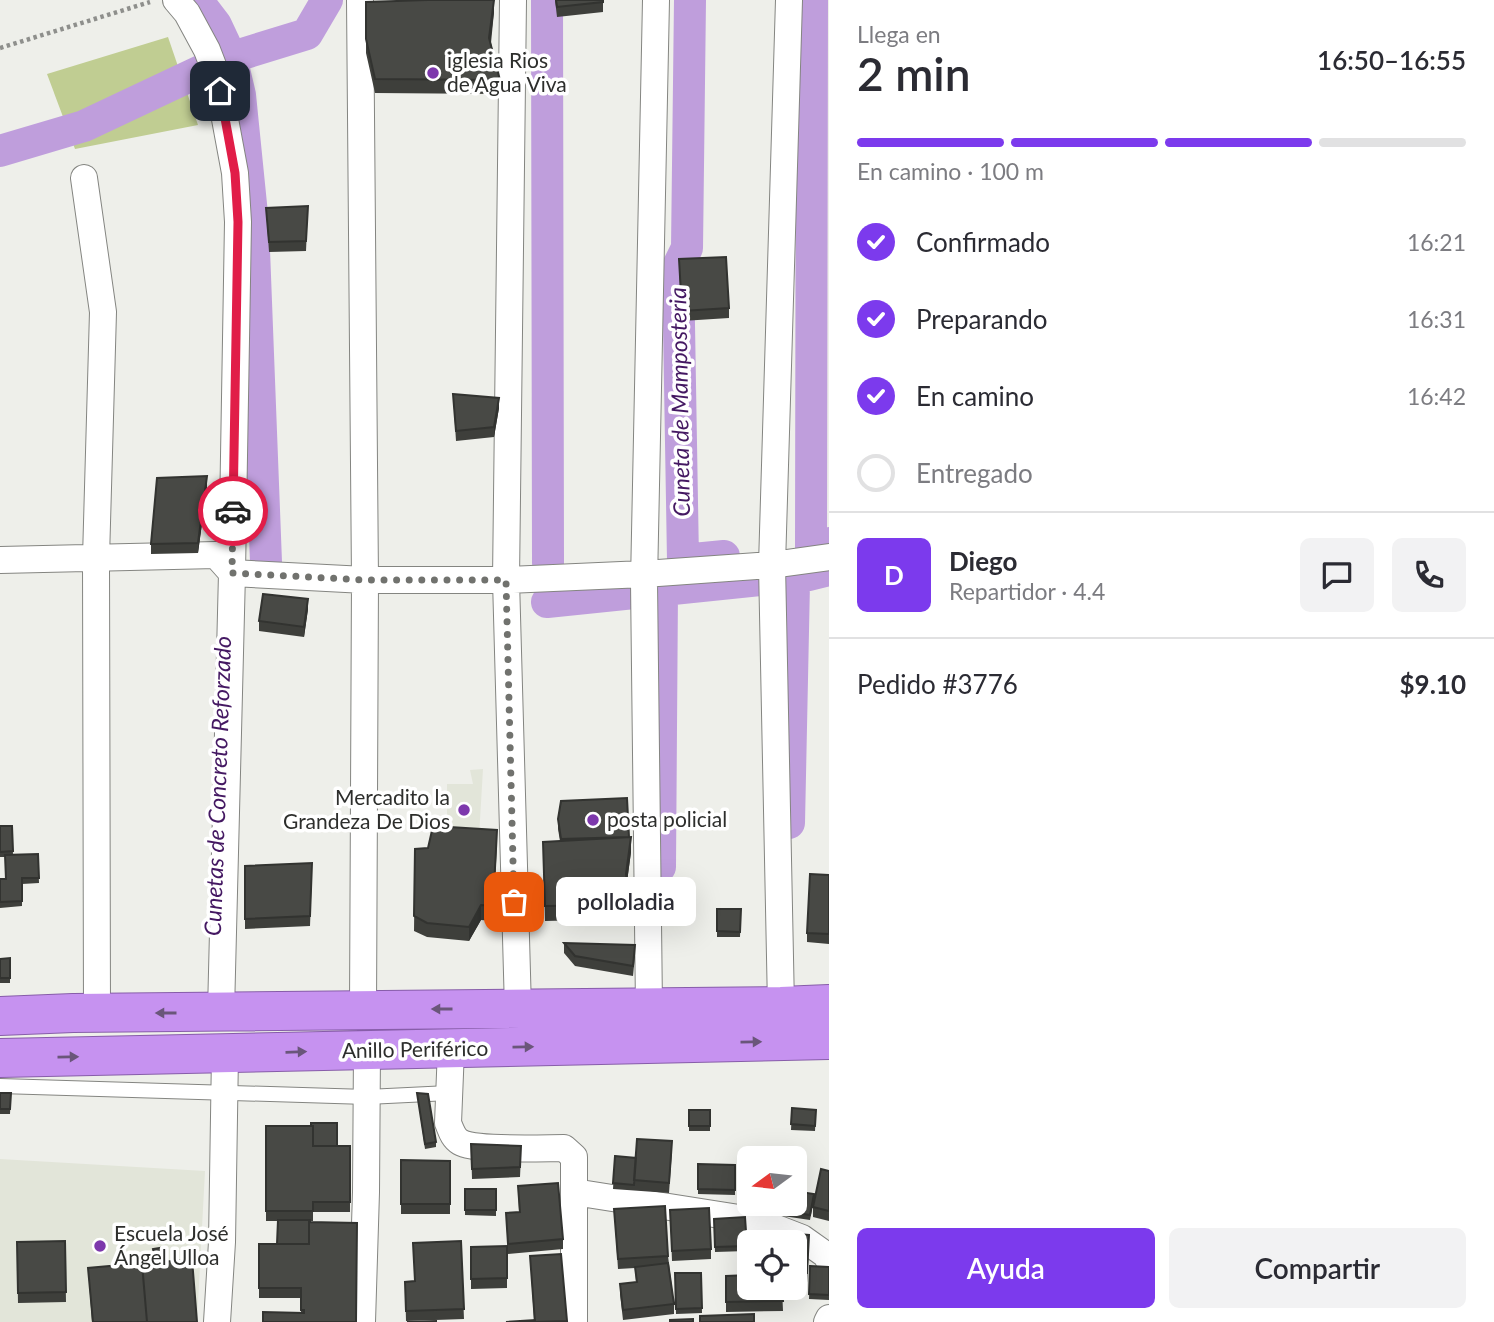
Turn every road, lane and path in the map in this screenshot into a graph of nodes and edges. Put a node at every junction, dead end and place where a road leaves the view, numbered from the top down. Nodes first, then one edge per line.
1 (156, 0) edge
2 (176, 0) edge
3 (360, 0) edge
4 (513, 0) edge
5 (656, 0) edge
6 (789, 0) edge
7 (0, 48) edge
8 (84, 177) dead end
9 (829, 556) edge
10 (96, 558) junction
11 (0, 560) edge
12 (232, 573) junction
13 (644, 578) junction
14 (772, 579) junction
15 (365, 580) junction
16 (506, 580) junction
17 (829, 1004) edge
18 (781, 1006) junction
19 (649, 1007) junction
20 (363, 1009) junction
21 (517, 1009) junction
22 (221, 1012) junction
23 (97, 1013) junction
24 (0, 1016) edge
25 (829, 1040) edge
26 (451, 1049) junction
27 (367, 1050) junction
28 (225, 1054) junction
29 (0, 1058) edge
30 (0, 1086) edge
31 (225, 1093) junction
32 (449, 1093) junction
33 (366, 1097) junction
34 (574, 1192) junction
35 (829, 1261) edge
36 (217, 1322) edge
37 (362, 1322) edge
38 (574, 1322) edge

1 - 7 path
2 - 12 street
3 - 15 street
4 - 16 street
5 - 13 street
6 - 14 street
8 - 10 street
9 - 14 street
10 - 11 street
10 - 12 street
10 - 23 street
12 - 15 street
12 - 22 street
13 - 14 street
13 - 16 street
13 - 19 street
14 - 18 street
15 - 16 street
15 - 20 street
16 - 21 street
17 - 18 highway, Anillo Periférico
18 - 19 highway, Anillo Periférico
19 - 21 highway, Anillo Periférico
21 -> 20 highway, Anillo Periférico
20 - 22 highway, Anillo Periférico
22 -> 23 highway, Anillo Periférico
23 - 24 highway, Anillo Periférico
26 -> 25 highway, Anillo Periférico
26 - 27 highway, Anillo Periférico
26 - 32 street
28 -> 27 highway, Anillo Periférico
27 - 33 street
29 -> 28 highway, Anillo Periférico
28 - 31 street
30 - 31 lane
31 - 33 lane
31 - 36 street
32 - 33 lane
32 - 34 street
33 - 37 street
34 - 35 street
34 - 38 street

